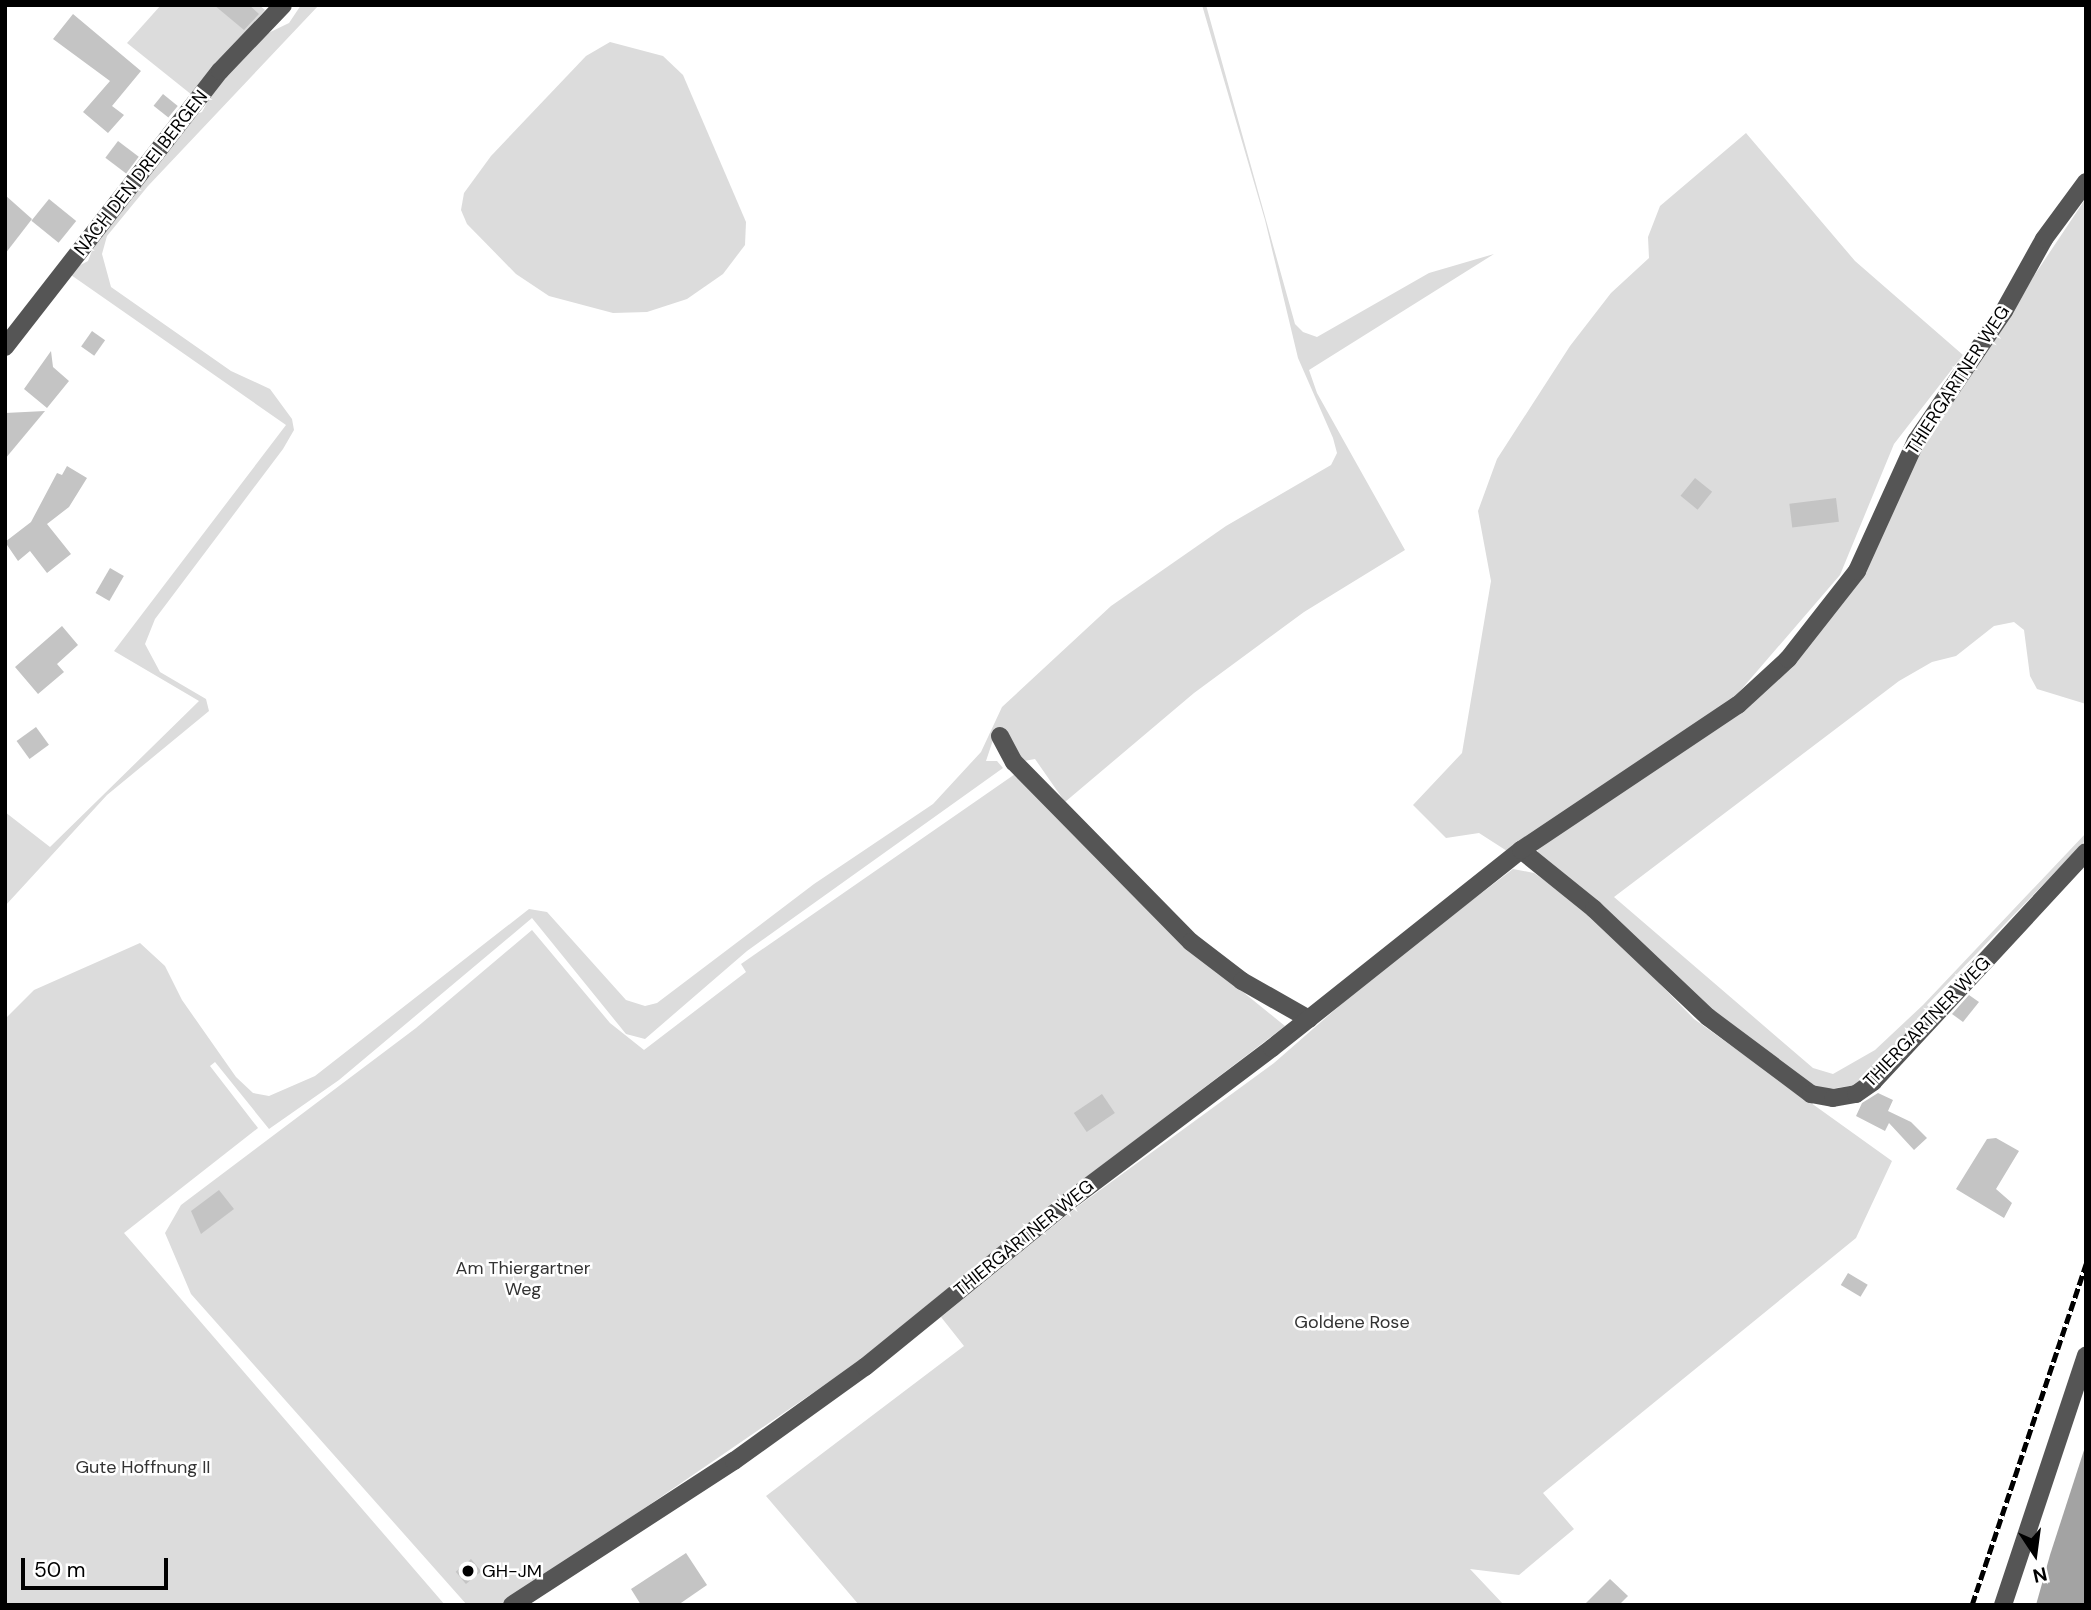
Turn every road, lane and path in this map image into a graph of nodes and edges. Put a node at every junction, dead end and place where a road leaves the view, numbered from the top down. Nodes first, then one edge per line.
1 (284, 5) edge
2 (2086, 181) edge
3 (5, 346) edge
4 (1000, 736) dead end
5 (1521, 850) junction
6 (2086, 852) edge
7 (1309, 1019) junction
8 (2086, 1355) edge
9 (512, 1605) edge
10 (2003, 1605) edge

1 - 3 street, NACH DEN DREI BERGEN
2 - 5 street, THIERGARTNER WEG
4 - 7 street
5 - 6 street, THIERGARTNER WEG
5 - 7 street, THIERGARTNER WEG
7 - 9 street, THIERGARTNER WEG
8 - 10 street

